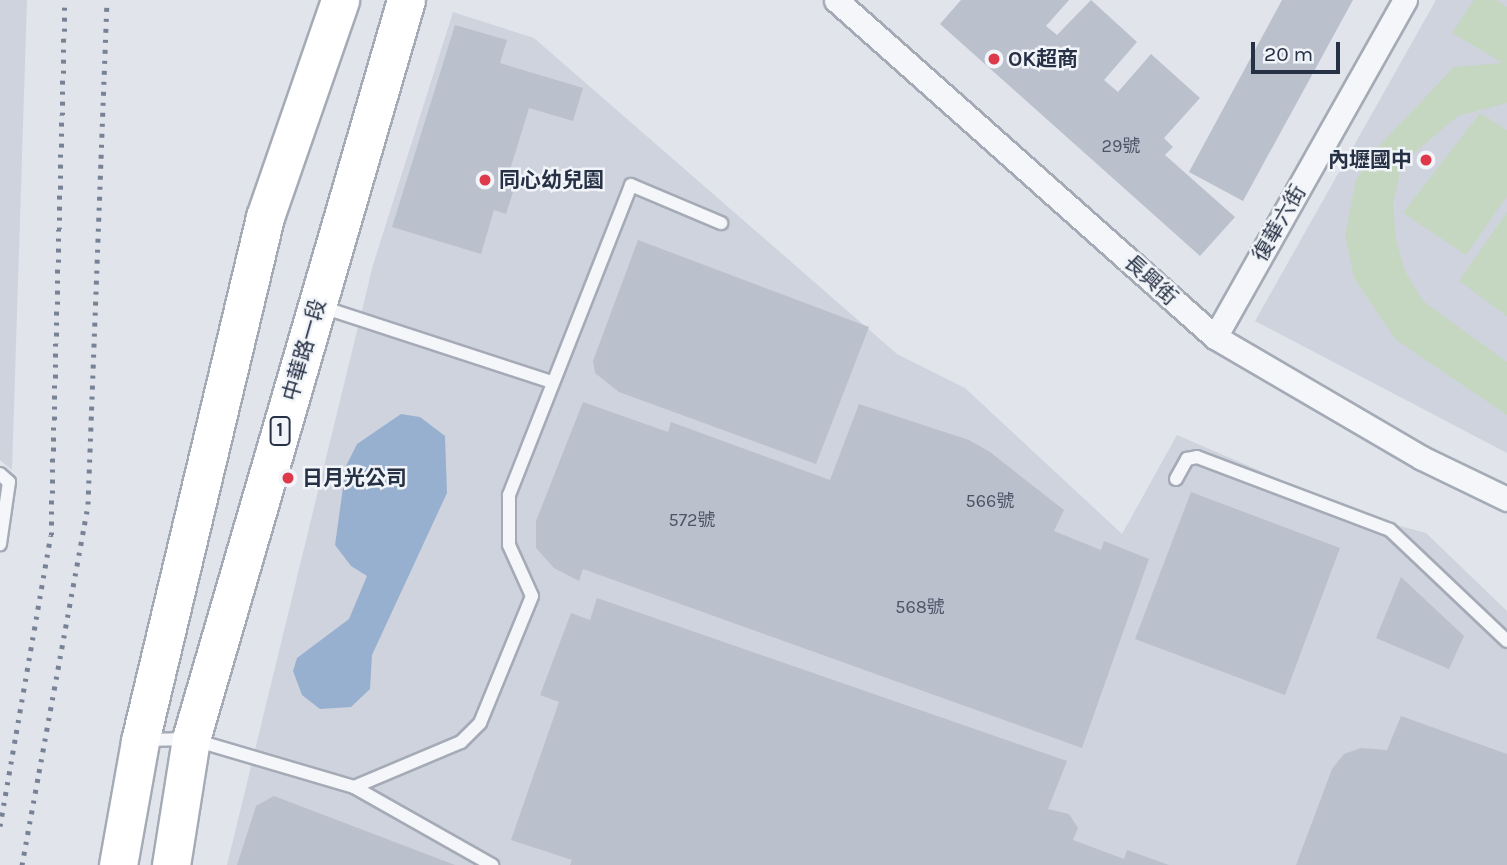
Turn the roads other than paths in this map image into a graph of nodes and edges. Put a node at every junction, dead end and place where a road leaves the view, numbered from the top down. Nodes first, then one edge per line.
1 (340, 0) edge
2 (406, 0) edge
3 (836, 0) edge
4 (1405, 0) edge
5 (721, 223) dead end
6 (317, 305) junction
7 (1215, 337) junction
8 (551, 382) junction
9 (0, 474) edge
10 (1177, 479) dead end
11 (1507, 499) edge
12 (0, 544) edge
13 (1507, 641) edge
14 (191, 739) junction
15 (140, 741) junction
16 (354, 787) junction
17 (118, 865) edge
18 (171, 865) edge
19 (492, 865) edge

1 - 15 main road
2 - 6 main road, 中華路一段 / 1
3 - 7 street, 長興街
4 - 7 street, 復華六街
5 - 8 lane
6 - 8 lane
6 - 14 main road, 中華路一段 / 1
7 - 11 street, 長興街
8 - 16 lane
9 - 12 lane
10 - 13 lane
14 - 15 lane
14 - 16 lane
14 - 18 main road, 中華路一段 / 1
15 - 17 main road
16 - 19 lane

